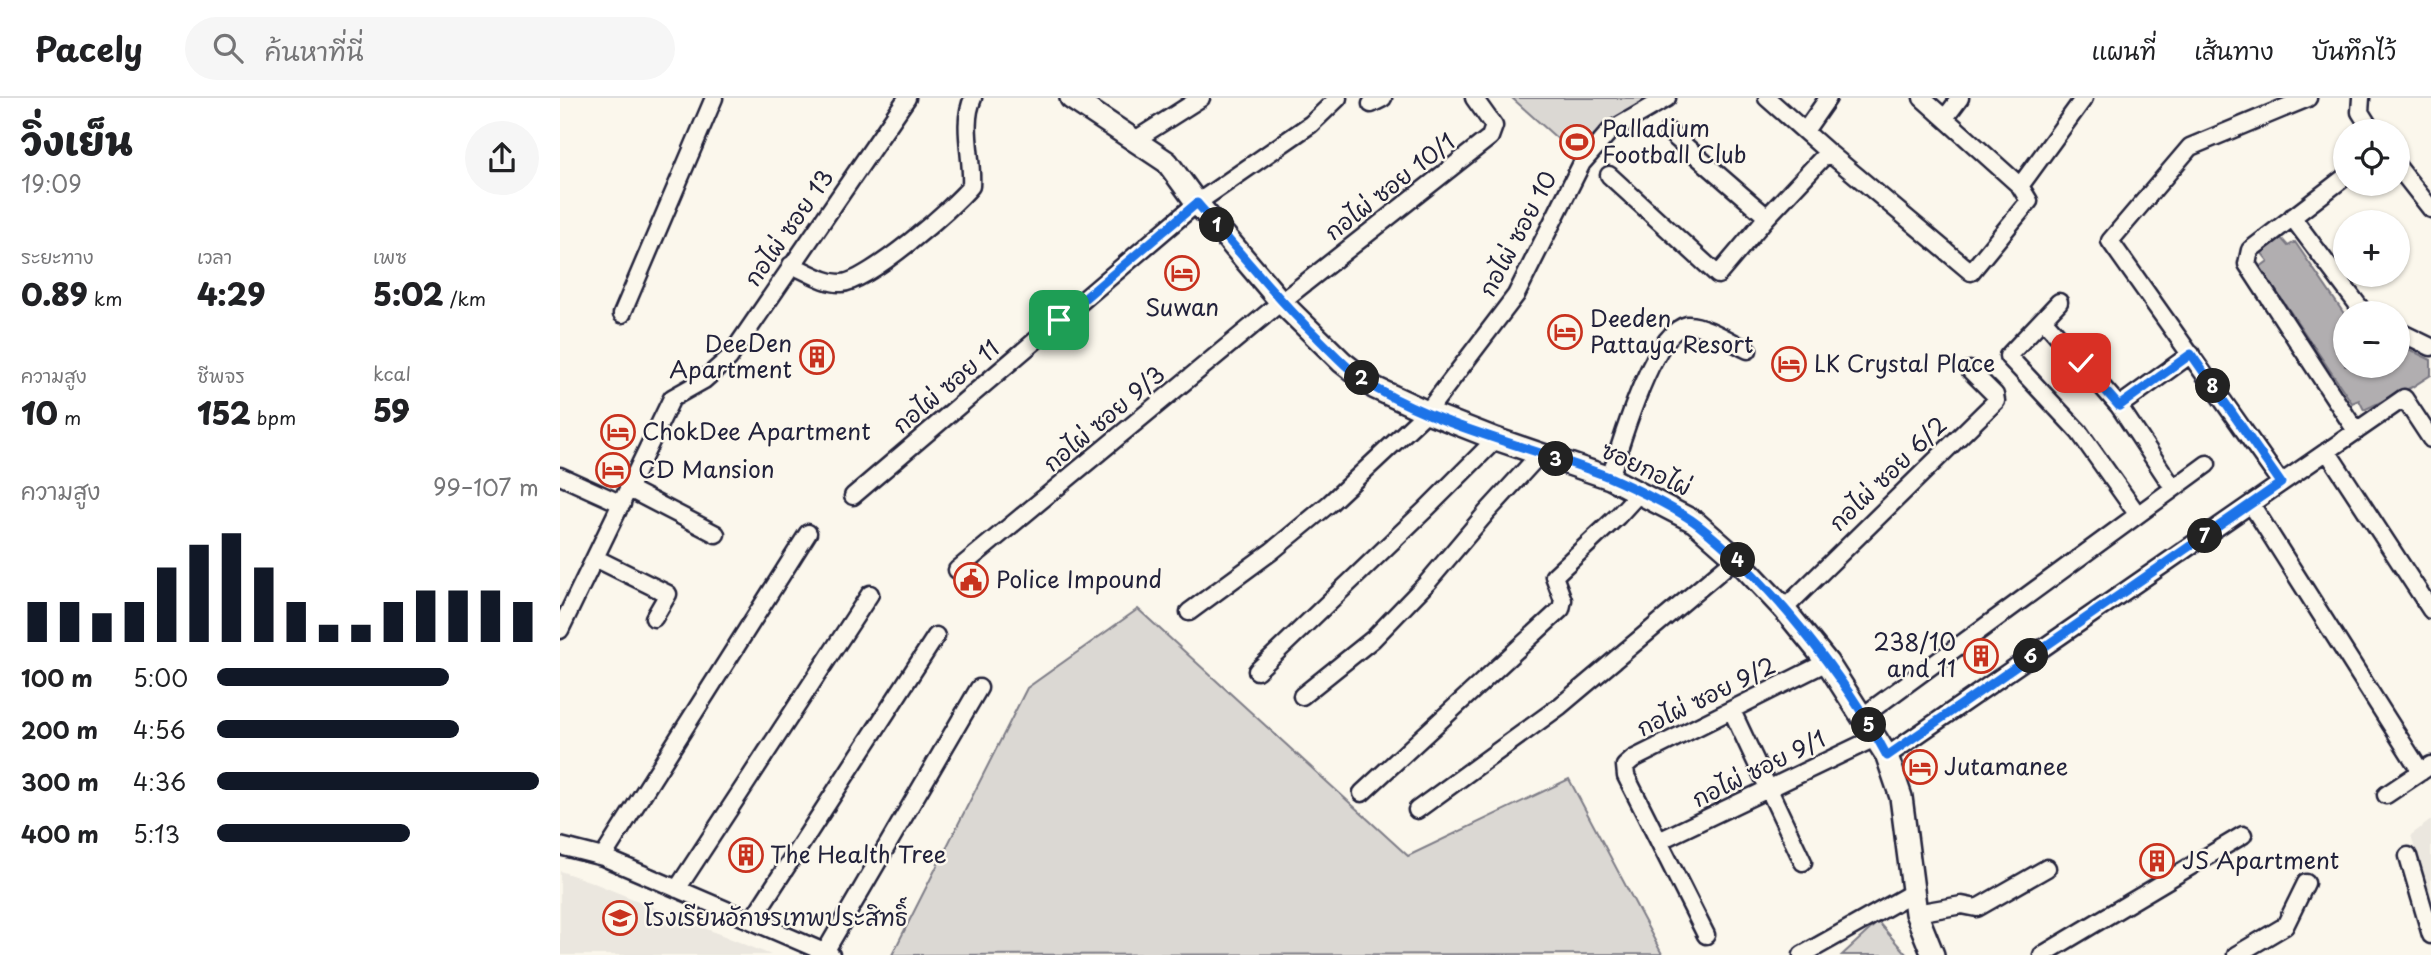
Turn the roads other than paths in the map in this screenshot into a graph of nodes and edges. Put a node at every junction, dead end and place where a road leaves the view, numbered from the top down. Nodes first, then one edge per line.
1 (714, 98) edge
2 (907, 98) edge
3 (973, 98) edge
4 (1071, 98) edge
5 (1201, 98) edge
6 (1338, 98) edge
7 (1474, 98) edge
8 (1667, 98) edge
9 (1767, 98) edge
10 (1828, 98) edge
11 (1922, 98) edge
12 (1960, 98) edge
13 (2084, 98) edge
14 (2308, 98) edge
15 (2361, 98) edge
16 (1945, 118) junction
17 (2365, 119) edge
18 (1668, 131) dead end
19 (1805, 131) junction
20 (1135, 140) junction
21 (1828, 152) junction
22 (1609, 175) dead end
23 (2410, 182) edge
24 (2020, 186) junction
25 (2333, 186) edge
26 (1197, 203) junction
27 (2431, 209) edge
28 (2292, 217) junction
29 (1767, 218) junction
30 (791, 265) junction
31 (2355, 301) edge
32 (1281, 302) junction
33 (2059, 302) dead end
34 (622, 314) dead end
35 (2043, 319) junction
36 (2410, 337) edge
37 (2431, 347) edge
38 (1748, 350) dead end
39 (2191, 354) junction
40 (1970, 370) dead end
41 (2119, 406) junction
42 (1427, 412) junction
43 (2356, 431) junction
44 (1496, 439) junction
45 (2431, 439) edge
46 (2327, 451) junction
47 (1541, 453) junction
48 (2207, 464) dead end
49 (560, 476) edge
50 (1610, 478) junction
51 (2168, 480) dead end
52 (2281, 483) junction
53 (1640, 492) junction
54 (625, 496) junction
55 (853, 496) dead end
56 (2251, 504) junction
57 (2133, 508) dead end
58 (808, 533) dead end
59 (716, 534) dead end
60 (595, 558) junction
61 (1737, 558) junction
62 (957, 570) dead end
63 (870, 594) dead end
64 (1784, 609) junction
65 (2431, 610) edge
66 (1189, 612) dead end
67 (654, 618) dead end
68 (560, 630) edge
69 (936, 636) dead end
70 (1827, 662) junction
71 (1257, 671) dead end
72 (979, 688) dead end
73 (1302, 696) dead end
74 (1732, 711) junction
75 (1863, 716) junction
76 (1882, 746) junction
77 (2426, 768) edge
78 (1768, 790) junction
79 (1362, 793) dead end
80 (2386, 795) dead end
81 (1417, 810) dead end
82 (2243, 835) dead end
83 (1659, 841) junction
84 (560, 846) edge
85 (2408, 856) dead end
86 (603, 857) junction
87 (1803, 863) dead end
88 (2047, 868) dead end
89 (2306, 883) dead end
90 (677, 889) junction
91 (1914, 903) junction
92 (752, 920) junction
93 (1706, 935) dead end
94 (2431, 935) edge
95 (828, 954) edge
96 (1802, 955) edge
97 (1933, 955) edge
98 (2042, 955) edge
99 (2236, 955) edge

1 - 34 street
2 - 30 street, กอไผ่ ซอย 13
3 - 30 street
4 - 20 street, ซอยกอไผ่
5 - 20 street
6 - 26 street, กอไผ่ ซอย 11
7 - 32 street, กอไผ่ ซอย 10/1
8 - 42 street, กอไผ่ ซอย 10
9 - 19 street
10 - 19 street
11 - 16 street
12 - 16 street
13 - 24 street
14 - 39 street
15 - 17 street
16 - 24 street
18 - 29 street
19 - 21 street
20 - 26 street, ซอยกอไผ่
21 - 24 street
21 - 29 street
22 - 29 street
23 - 27 street
25 - 28 street
26 - 32 street, ซอยกอไผ่
26 - 55 street, กอไผ่ ซอย 11
28 - 31 street
28 - 43 street
30 - 54 street, กอไผ่ ซอย 13
32 - 42 street, ซอยกอไผ่
32 - 62 street, กอไผ่ ซอย 9/3
33 - 35 street
35 - 41 street
35 - 57 street
36 - 37 street
38 - 50 street
39 - 41 street
39 - 52 street
40 - 64 street, กอไผ่ ซอย 6/2
41 - 51 street
42 - 44 street, ซอยกอไผ่
42 - 66 street, กอไผ่ ซอย 10
43 - 45 street, กอไผ่ ซอย 9/1
43 - 46 street, กอไผ่ ซอย 9/1
44 - 47 street, ซอยกอไผ่
44 - 71 street
46 - 52 street, กอไผ่ ซอย 9/1
46 - 65 street
47 - 50 street, ซอยกอไผ่
47 - 73 street
48 - 75 street
49 - 54 street
50 - 53 street, ซอยกอไผ่
52 - 56 street, กอไผ่ ซอย 9/1
53 - 61 street, ซอยกอไผ่
53 - 79 street
54 - 59 street
54 - 60 street, กอไผ่ ซอย 13
56 - 76 street, กอไผ่ ซอย 9/1
56 - 77 street
58 - 86 street
60 - 67 street
60 - 68 street, กอไผ่ ซอย 13
61 - 64 street, ซอยกอไผ่
61 - 81 street
63 - 90 street
64 - 70 street, ซอยกอไผ่
69 - 92 street
70 - 74 street, กอไผ่ ซอย 9/2
70 - 75 street, ซอยกอไผ่
72 - 95 street
74 - 78 street
74 - 83 street, กอไผ่ ซอย 9/2
75 - 76 street, ซอยกอไผ่
76 - 78 street, กอไผ่ ซอย 9/1
76 - 91 street, ซอยกอไผ่
77 - 80 street
78 - 83 street, กอไผ่ ซอย 9/1
78 - 87 street
82 - 98 street
83 - 93 street, กอไผ่ ซอย 9/2
84 - 86 street
85 - 94 street
86 - 90 street
88 - 91 street
89 - 99 street
90 - 92 street
91 - 96 street
91 - 97 street, ซอยกอไผ่
92 - 95 street

